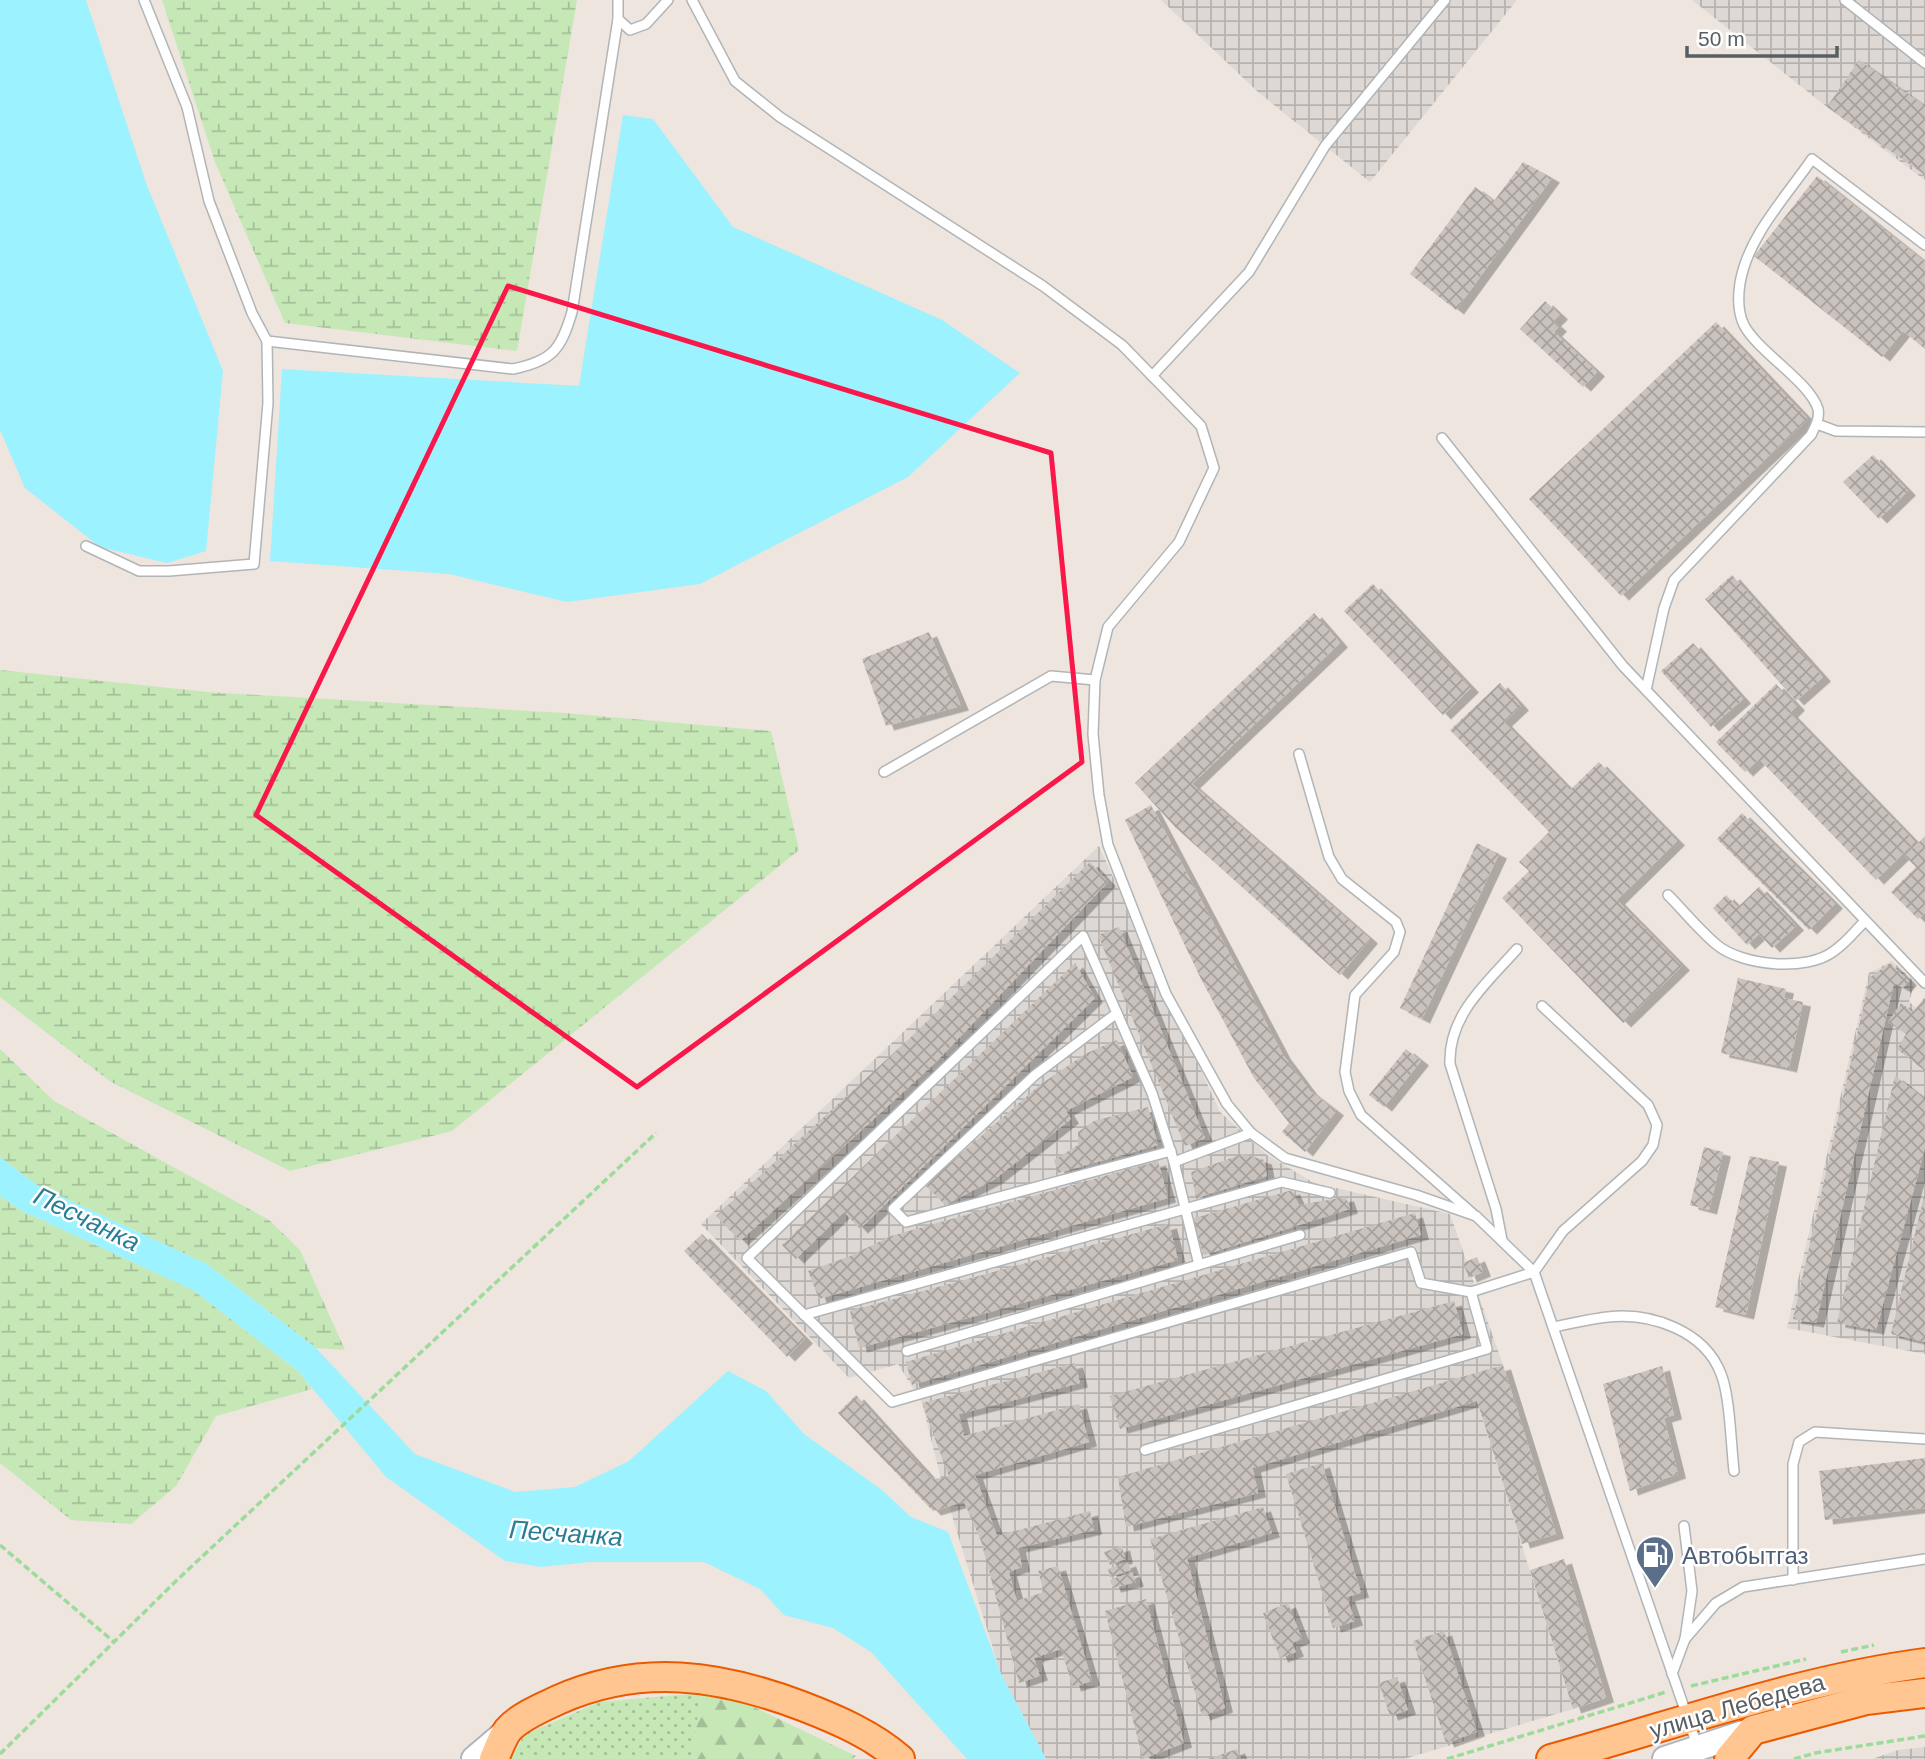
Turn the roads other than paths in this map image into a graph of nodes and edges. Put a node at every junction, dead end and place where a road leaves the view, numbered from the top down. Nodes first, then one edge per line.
1 (144, 0) edge
2 (618, 0) edge
3 (668, 0) edge
4 (692, 0) edge
5 (1445, 0) edge
6 (1845, 0) edge
7 (618, 19) junction
8 (1925, 63) edge
9 (1925, 245) edge
10 (267, 341) junction
11 (1152, 376) junction
12 (1817, 424) junction
13 (1925, 432) edge
14 (1442, 438) dead end
15 (86, 546) dead end
16 (1095, 680) junction
17 (1646, 690) junction
18 (1299, 754) dead end
19 (884, 772) dead end
20 (1668, 895) dead end
21 (1865, 921) junction
22 (1517, 949) dead end
23 (1925, 983) edge
24 (1542, 1006) dead end
25 (1117, 1013) junction
26 (1251, 1133) junction
27 (1171, 1151) junction
28 (1174, 1162) junction
29 (1329, 1192) dead end
30 (1185, 1209) junction
31 (1476, 1216) junction
32 (1300, 1236) dead end
33 (1502, 1240) junction
34 (1199, 1265) junction
35 (1534, 1272) junction
36 (1471, 1292) junction
37 (804, 1315) junction
38 (1554, 1327) junction
39 (907, 1351) dead end
40 (1925, 1439) edge
41 (1145, 1450) dead end
42 (1734, 1471) dead end
43 (1684, 1526) dead end
44 (1925, 1559) edge
45 (1793, 1580) junction
46 (1685, 1639) junction
47 (1925, 1663) edge
48 (1672, 1674) junction
49 (1925, 1693) edge
50 (1691, 1720) junction
51 (509, 1730) junction
52 (1753, 1730) junction
53 (1699, 1749) junction
54 (474, 1759) edge
55 (494, 1759) edge
56 (900, 1759) edge
57 (1551, 1759) edge
58 (1665, 1759) edge
59 (1729, 1759) edge

1 - 10 lane
2 - 7 lane
3 - 7 lane
4 - 11 lane
5 - 11 lane
6 - 8 lane
7 - 10 lane
9 - 12 lane
10 - 15 lane
11 - 16 lane
12 - 13 lane
12 - 17 lane
14 - 17 lane
16 - 19 lane
16 - 26 lane
17 - 21 lane
18 - 31 lane
20 - 21 lane
21 - 23 lane
22 - 33 lane
24 - 35 lane
25 - 27 lane
25 - 27 lane
25 - 37 lane
26 - 28 lane
26 - 31 lane
27 - 28 lane
28 - 30 lane
29 - 30 lane
30 - 34 lane
30 - 37 lane
31 - 33 lane
32 - 34 lane
33 - 35 lane
34 - 39 lane
35 - 36 lane
35 - 38 lane
36 - 37 lane
36 - 41 lane
38 - 42 lane
38 - 48 lane
40 - 45 lane
43 - 46 lane
44 - 45 lane
45 - 46 lane
46 - 48 lane
47 - 50 highway, улица Лебедева
48 - 50 lane
49 - 52 highway, улица Лебедева
50 - 53 lane
50 - 57 highway, улица Лебедева
51 - 54 main road
51 - 55 highway
51 - 56 highway
52 - 53 main road, улица Лебедева
52 - 59 highway
53 - 58 main road, улица Лебедева

